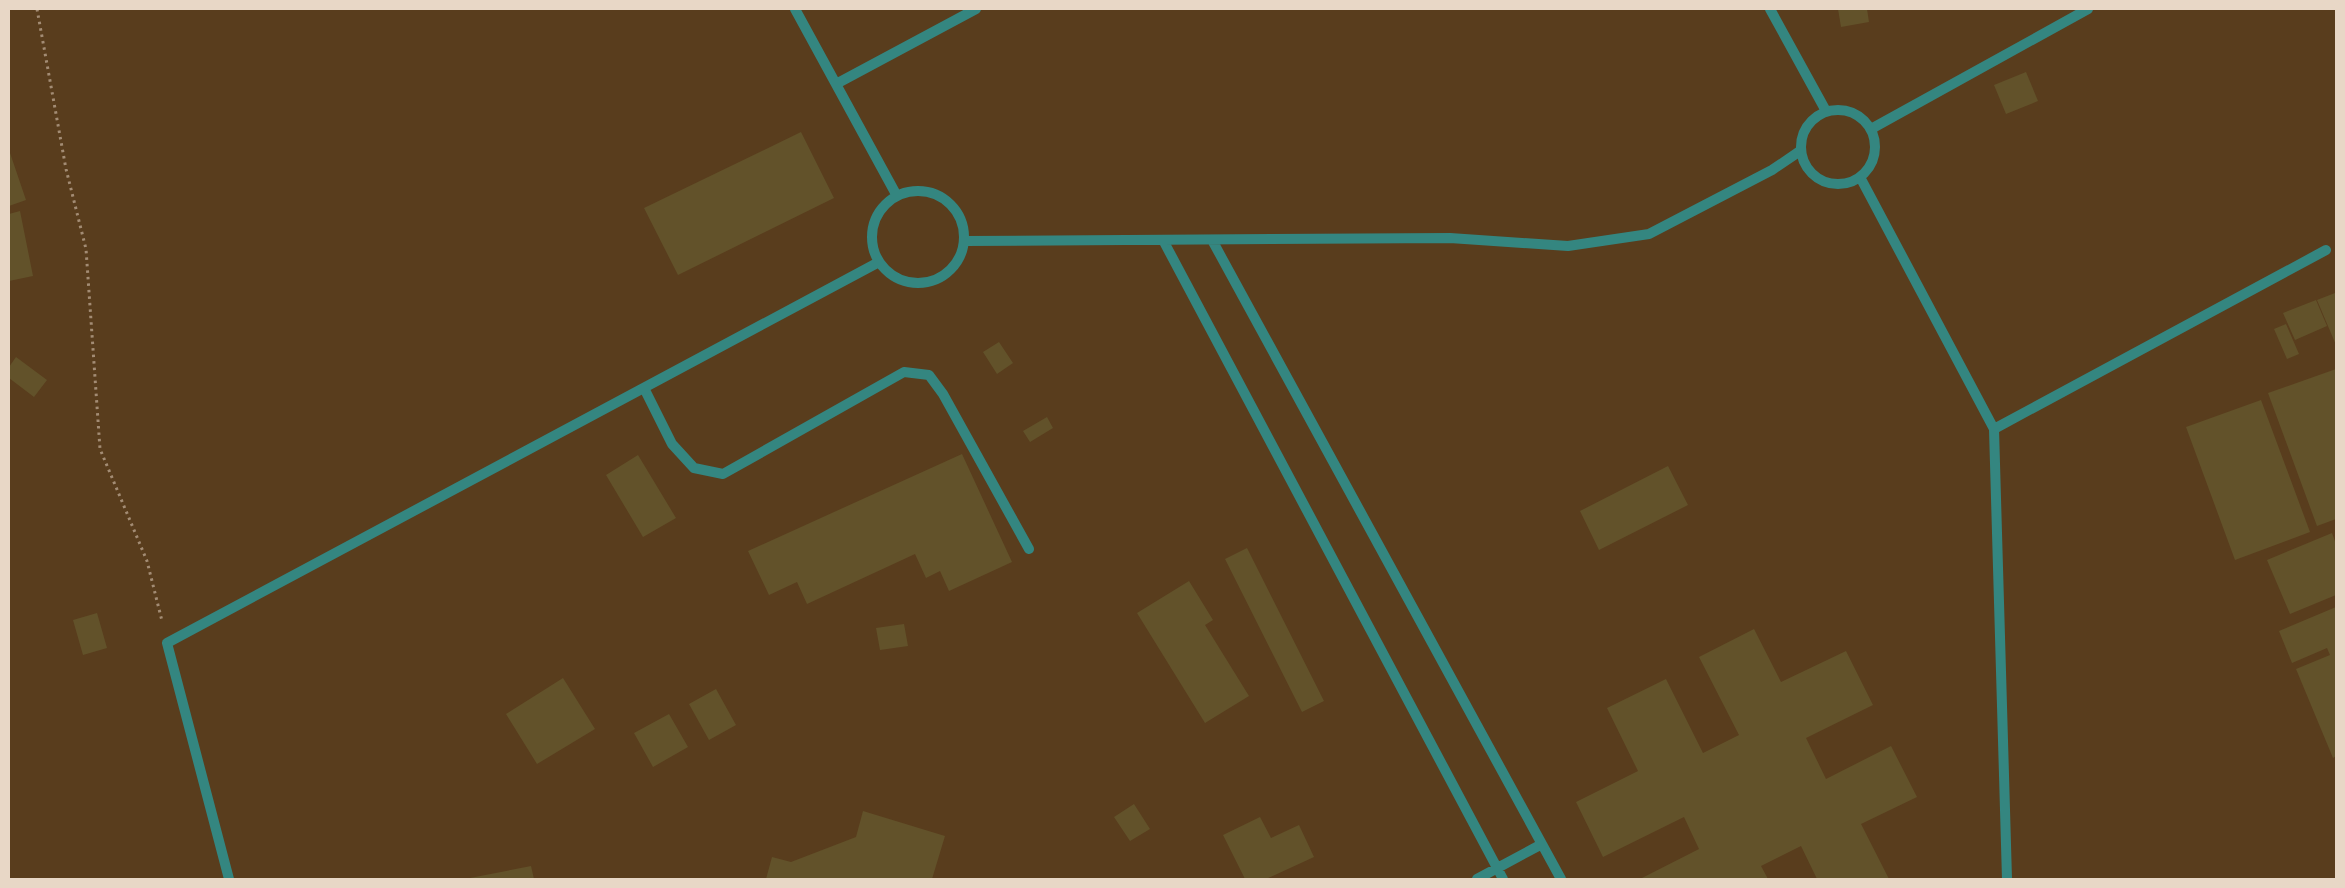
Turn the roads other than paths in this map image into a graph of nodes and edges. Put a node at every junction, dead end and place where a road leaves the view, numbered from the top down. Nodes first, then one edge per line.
1 (795, 9) edge
2 (976, 9) edge
3 (1770, 9) edge
4 (2088, 9) edge
5 (836, 84) junction
6 (1826, 111) junction
7 (1871, 129) junction
8 (1800, 152) junction
9 (1860, 177) junction
10 (897, 196) junction
11 (1163, 240) junction
12 (1212, 240) junction
13 (964, 242) junction
14 (2326, 250) dead end
15 (879, 262) junction
16 (644, 388) junction
17 (1994, 429) junction
18 (1029, 549) dead end
19 (1542, 844) junction
20 (1497, 868) junction
21 (229, 879) edge
22 (1476, 879) edge
23 (1503, 879) edge
24 (1561, 879) edge
25 (2007, 879) edge

1 - 5 lane
2 - 5 lane
3 - 6 lane
4 - 7 lane
5 - 10 lane
6 - 7 lane
6 - 8 lane
7 - 9 lane
8 - 9 lane
8 - 12 lane
9 - 17 lane
10 - 13 lane
10 - 15 lane
11 - 12 lane
11 - 13 lane
11 - 20 lane
12 - 19 lane
13 - 15 lane
14 - 17 lane
15 - 16 lane
16 - 18 lane
16 - 21 lane
17 - 25 lane
19 - 20 lane
19 - 24 lane
20 - 22 lane
20 - 23 lane

